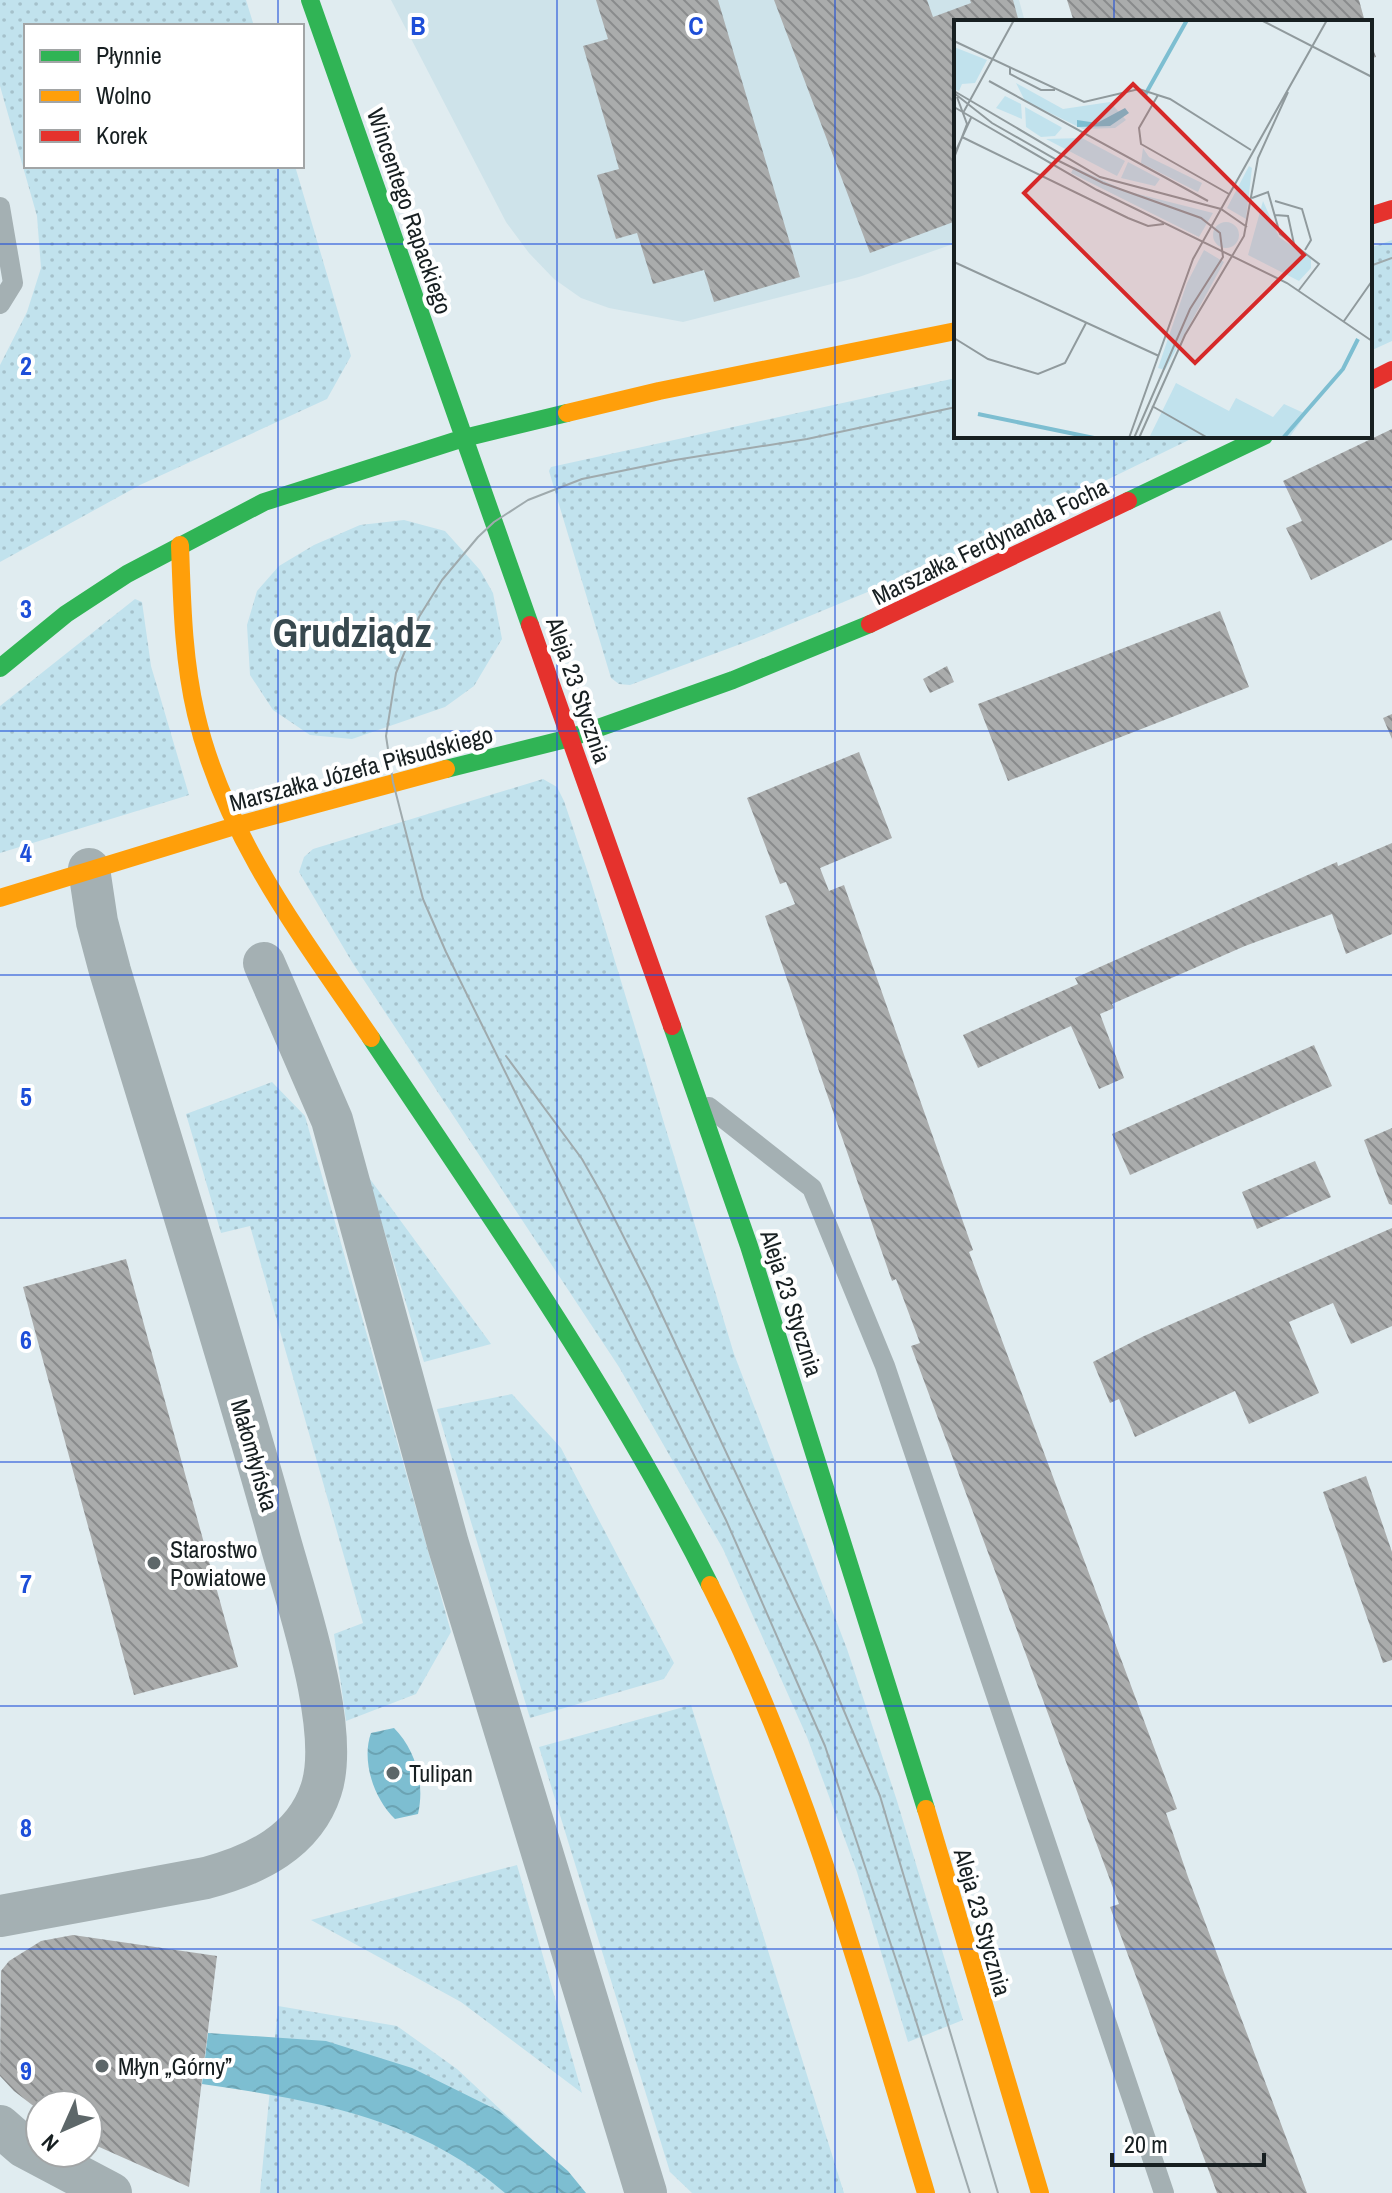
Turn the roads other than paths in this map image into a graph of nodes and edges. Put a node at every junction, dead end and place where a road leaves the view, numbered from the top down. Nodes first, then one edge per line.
1 (310, 0) edge
2 (0, 207) edge
3 (1392, 209) edge
4 (1372, 215) edge
5 (0, 304) edge
6 (954, 331) edge
7 (1392, 370) edge
8 (1372, 380) edge
9 (464, 438) junction
10 (1260, 438) edge
11 (180, 545) junction
12 (0, 668) edge
13 (733, 680) joint
14 (570, 738) junction
15 (235, 826) junction
16 (89, 869) junction
17 (0, 898) edge
18 (264, 963) dead end
19 (696, 1097) junction
20 (0, 1916) edge
21 (0, 2126) edge
22 (111, 2193) edge
23 (646, 2193) edge
24 (926, 2193) edge
25 (1040, 2193) edge
26 (1164, 2193) edge

1 - 9 street, Wincentego Rapackiego
2 - 5 lane
3 - 4 street
6 - 9 street
7 - 8 street
9 - 11 street
9 - 14 street, Aleja 23 Stycznia
10 - 13 street, Marszałka Ferdynanda Focha
11 - 12 street
11 - 15 street
13 - 14 street, Marszałka Józefa Piłsudskiego
14 - 15 street, Marszałka Józefa Piłsudskiego
14 - 19 street, Aleja 23 Stycznia
15 - 16 street, Marszałka Józefa Piłsudskiego
15 - 24 street
16 - 17 street, Marszałka Józefa Piłsudskiego
16 - 20 street, Małomłyńska
18 - 23 street
19 - 25 street, Aleja 23 Stycznia
19 - 26 lane
21 - 22 street

